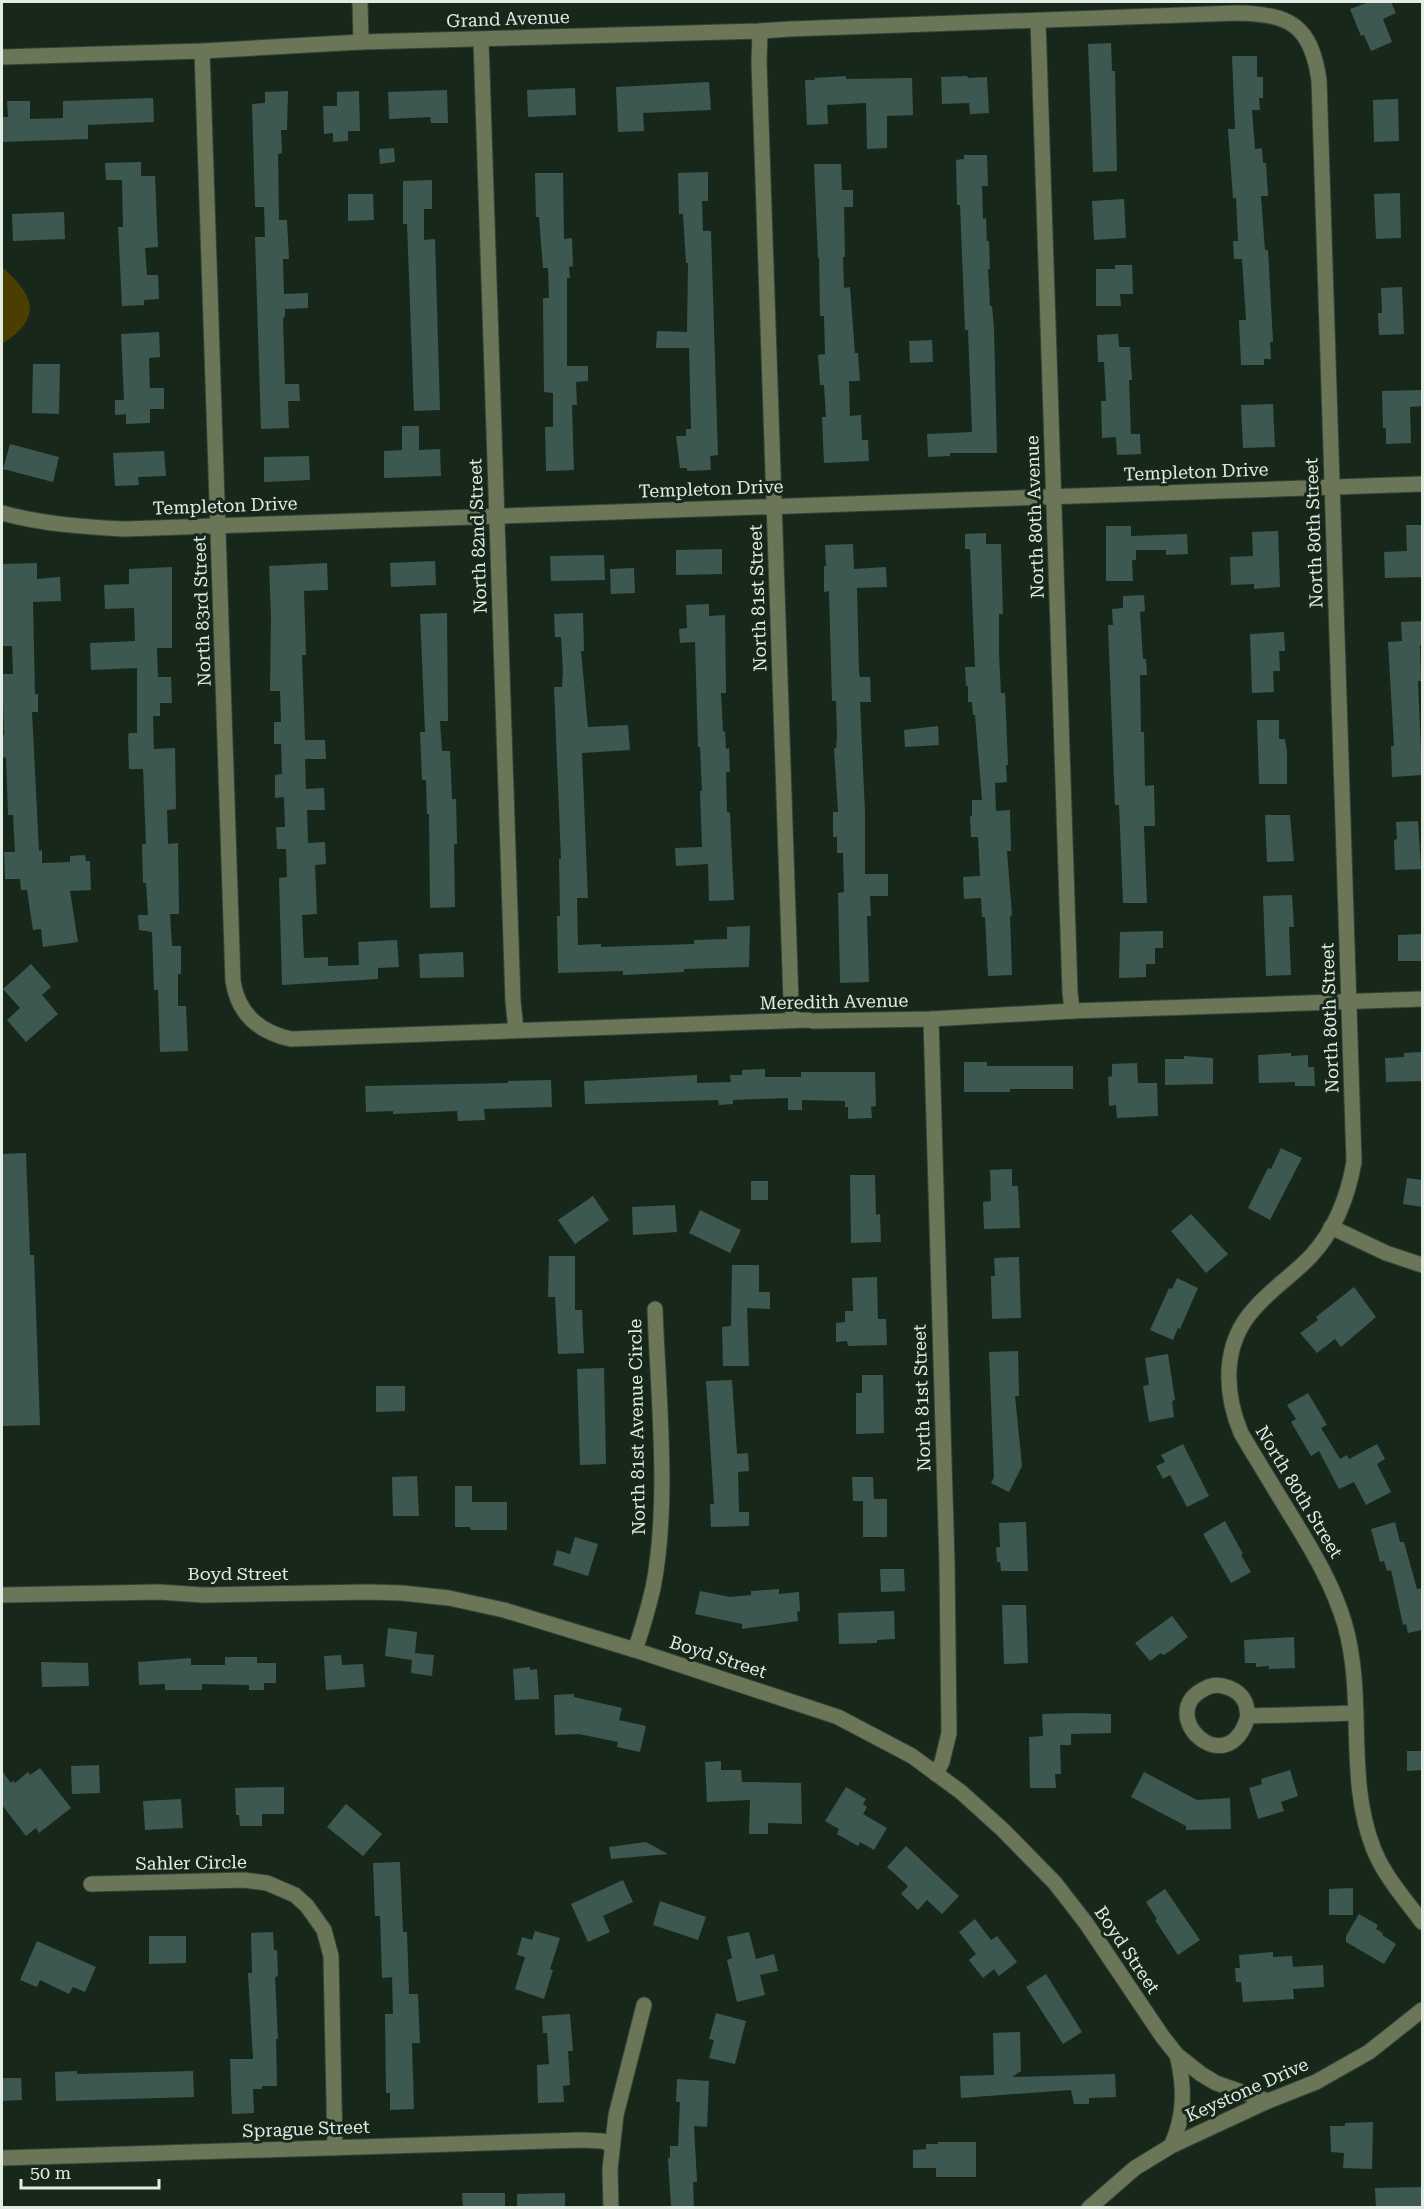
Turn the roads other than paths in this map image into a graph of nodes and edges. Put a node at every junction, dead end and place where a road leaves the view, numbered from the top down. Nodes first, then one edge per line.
1 (360, 2) edge
2 (1038, 21) junction
3 (1299, 30) joint
4 (760, 31) junction
5 (481, 40) junction
6 (361, 42) junction
7 (202, 51) junction
8 (2, 57) edge
9 (1422, 484) edge
10 (1332, 487) junction
11 (1054, 496) junction
12 (775, 507) junction
13 (2, 513) edge
14 (497, 516) junction
15 (218, 526) junction
16 (1422, 999) edge
17 (1349, 1002) junction
18 (1072, 1011) junction
19 (931, 1019) junction
20 (794, 1020) junction
21 (251, 1021) joint
22 (516, 1030) junction
23 (1331, 1227) junction
24 (1422, 1265) edge
25 (655, 1308) dead end
26 (2, 1595) edge
27 (636, 1650) junction
28 (1356, 1713) junction
29 (1248, 1716) junction
30 (936, 1774) junction
31 (91, 1884) dead end
32 (1422, 1922) edge
33 (644, 2005) dead end
34 (1422, 2010) edge
35 (1177, 2055) junction
36 (1268, 2101) junction
37 (612, 2144) junction
38 (1171, 2146) junction
39 (335, 2148) junction
40 (2, 2158) edge
41 (611, 2208) edge
42 (1089, 2208) edge

1 - 6 street
2 - 3 street, Grand Avenue
2 - 4 street, Grand Avenue
2 - 11 street, North 80th Avenue
3 - 10 street, North 80th Street
4 - 5 street, Grand Avenue
4 - 12 street, North 81st Street
5 - 6 street, Grand Avenue
5 - 14 street, North 82nd Street
6 - 7 street, Grand Avenue
7 - 8 street, Grand Avenue
7 - 15 street, North 83rd Street
9 - 10 street, Templeton Drive
10 - 11 street, Templeton Drive
10 - 17 street, North 80th Street
11 - 12 street, Templeton Drive
11 - 18 street, North 80th Avenue
12 - 14 street, Templeton Drive
12 - 20 street, North 81st Street
13 - 15 street, Templeton Drive
14 - 15 street, Templeton Drive
14 - 22 street, North 82nd Street
15 - 21 street, North 83rd Street
16 - 17 street, Meredith Avenue
17 - 18 street, Meredith Avenue
17 - 23 street, North 80th Street
18 - 19 street, Meredith Avenue
19 - 20 street, Meredith Avenue
19 - 30 street, North 81st Street
20 - 22 street, Meredith Avenue
21 - 22 street, Meredith Avenue
23 - 24 street
23 - 28 street, North 80th Street
25 - 27 street, North 81st Avenue Circle
26 - 27 street, Boyd Street
27 - 30 street, Boyd Street
28 - 29 street
28 - 32 street, North 80th Street
29 - 29 street
30 - 35 street, Boyd Street
31 - 39 street, Sahler Circle
33 - 37 street
34 - 36 street, Keystone Drive
35 - 36 street, Boyd Street
35 - 38 street
36 - 38 street, Keystone Drive
37 - 39 street, Sprague Street
37 - 41 street
38 - 42 street, Keystone Drive
39 - 40 street, Sprague Street

